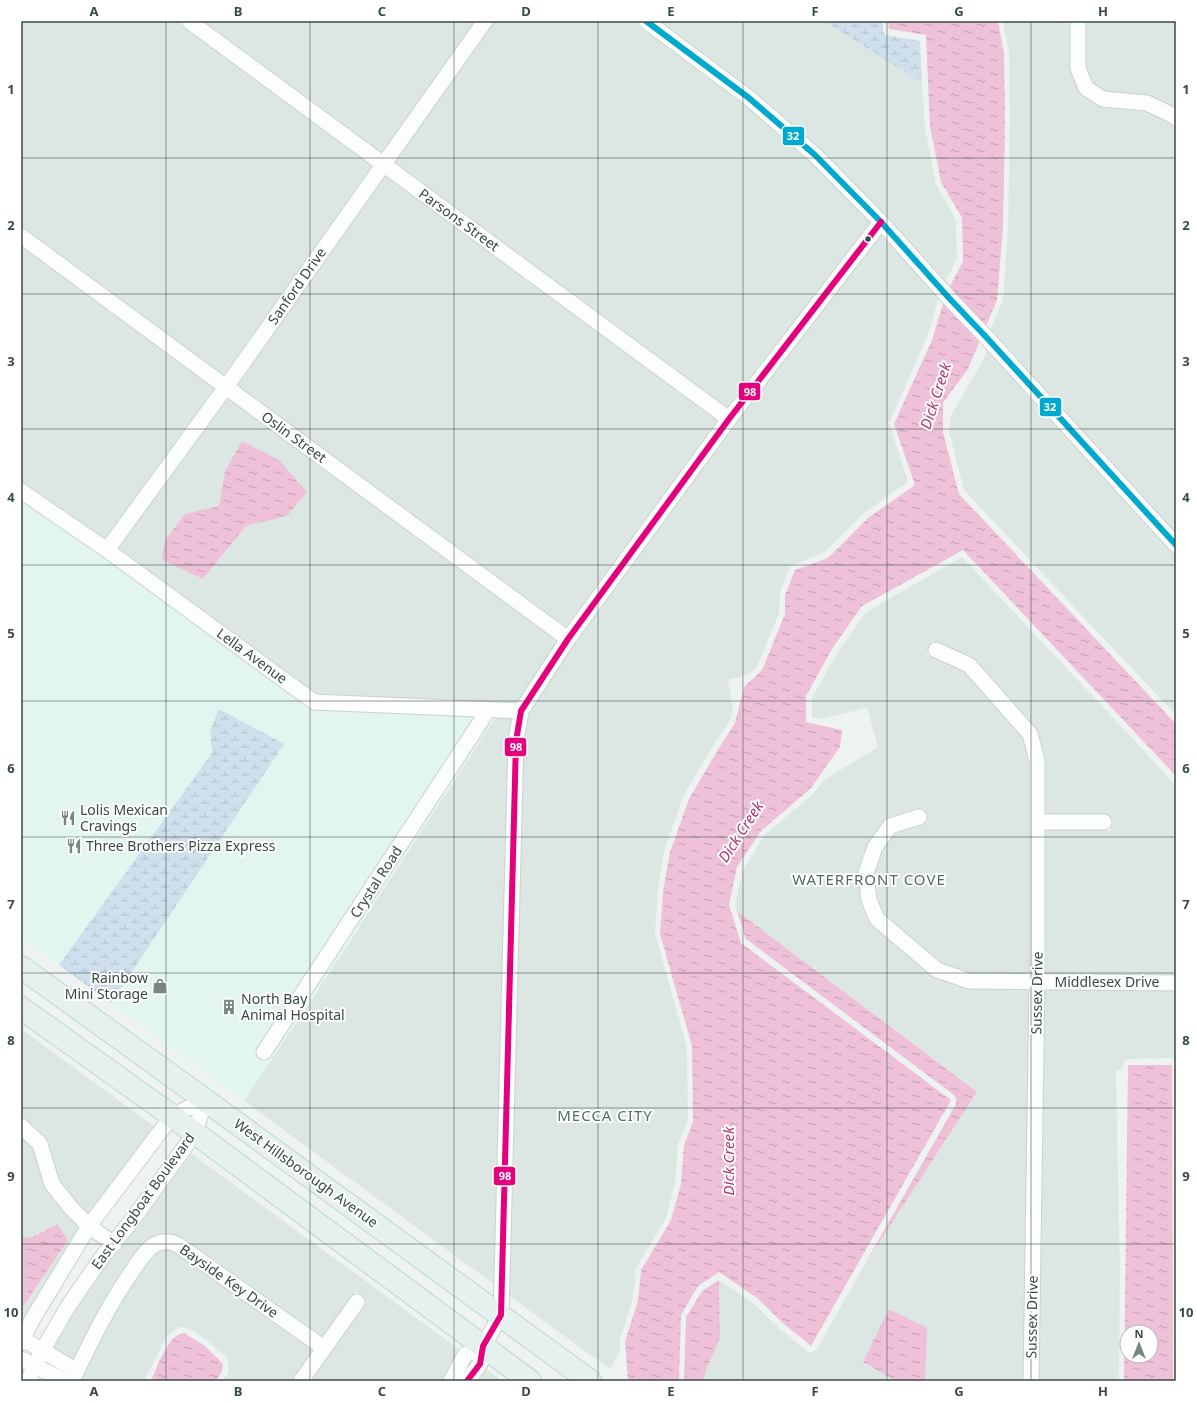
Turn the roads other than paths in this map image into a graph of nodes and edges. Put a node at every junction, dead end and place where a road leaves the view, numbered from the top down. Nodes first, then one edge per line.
1 (189, 21) edge
2 (484, 21) edge
3 (646, 21) edge
4 (1078, 21) edge
5 (1176, 118) edge
6 (383, 164) junction
7 (881, 222) junction
8 (21, 236) edge
9 (226, 387) junction
10 (729, 419) junction
11 (21, 491) edge
12 (1175, 541) edge
13 (107, 550) junction
14 (568, 639) junction
15 (936, 650) dead end
16 (487, 710) junction
17 (521, 711) junction
18 (919, 817) dead end
19 (1038, 822) junction
20 (1104, 822) dead end
21 (21, 967) edge
22 (1037, 982) junction
23 (1176, 983) edge
24 (21, 1008) edge
25 (264, 1052) dead end
26 (205, 1100) junction
27 (172, 1116) junction
28 (21, 1126) edge
29 (195, 1133) junction
30 (89, 1226) junction
31 (114, 1244) junction
32 (357, 1302) dead end
33 (501, 1315) junction
34 (22, 1341) edge
35 (483, 1346) junction
36 (324, 1348) junction
37 (42, 1351) junction
38 (21, 1359) edge
39 (35, 1366) junction
40 (74, 1376) edge
41 (28, 1381) edge
42 (64, 1381) edge
43 (301, 1381) edge
44 (451, 1381) edge
45 (467, 1381) edge
46 (530, 1381) edge
47 (590, 1381) edge
48 (1031, 1381) edge

1 - 6 street, Parsons Street
2 - 6 street, Sanford Drive
3 - 7 street
4 - 5 street
6 - 9 street, Sanford Drive
6 - 10 street, Parsons Street
7 - 10 street
7 - 12 street
8 - 9 street, Oslin Street
9 - 13 street, Sanford Drive
9 - 14 street, Oslin Street
10 - 14 street
11 - 13 street, Lella Avenue
13 - 16 street, Lella Avenue
14 - 17 street
15 - 19 street, Sussex Drive
16 - 17 street, Lella Avenue
16 - 25 street, Crystal Road
17 - 33 street
18 - 22 street, Middlesex Drive
19 - 20 street
19 - 22 street, Sussex Drive
21 - 26 main road, West Hillsborough Avenue
22 - 23 street, Middlesex Drive
22 - 48 street, Sussex Drive
24 - 27 main road
26 - 27 street, East Longboat Boulevard
26 - 29 street, East Longboat Boulevard
26 - 33 main road, West Hillsborough Avenue
27 - 29 main road
27 - 30 street, East Longboat Boulevard
28 - 30 street
29 - 31 street, East Longboat Boulevard
29 - 35 main road
30 - 31 street
30 - 34 street, East Longboat Boulevard
31 - 37 street, East Longboat Boulevard
32 - 36 street
33 - 35 street
33 - 47 main road, West Hillsborough Avenue
34 - 37 street, Bayside Key Drive
35 - 44 street
35 - 45 street
35 - 46 main road
36 - 40 street, Bayside Key Drive
36 - 43 street
37 - 39 street, East Longboat Boulevard
37 - 40 street, Bayside Key Drive
38 - 39 street
39 - 41 street, East Longboat Boulevard
39 - 42 street

